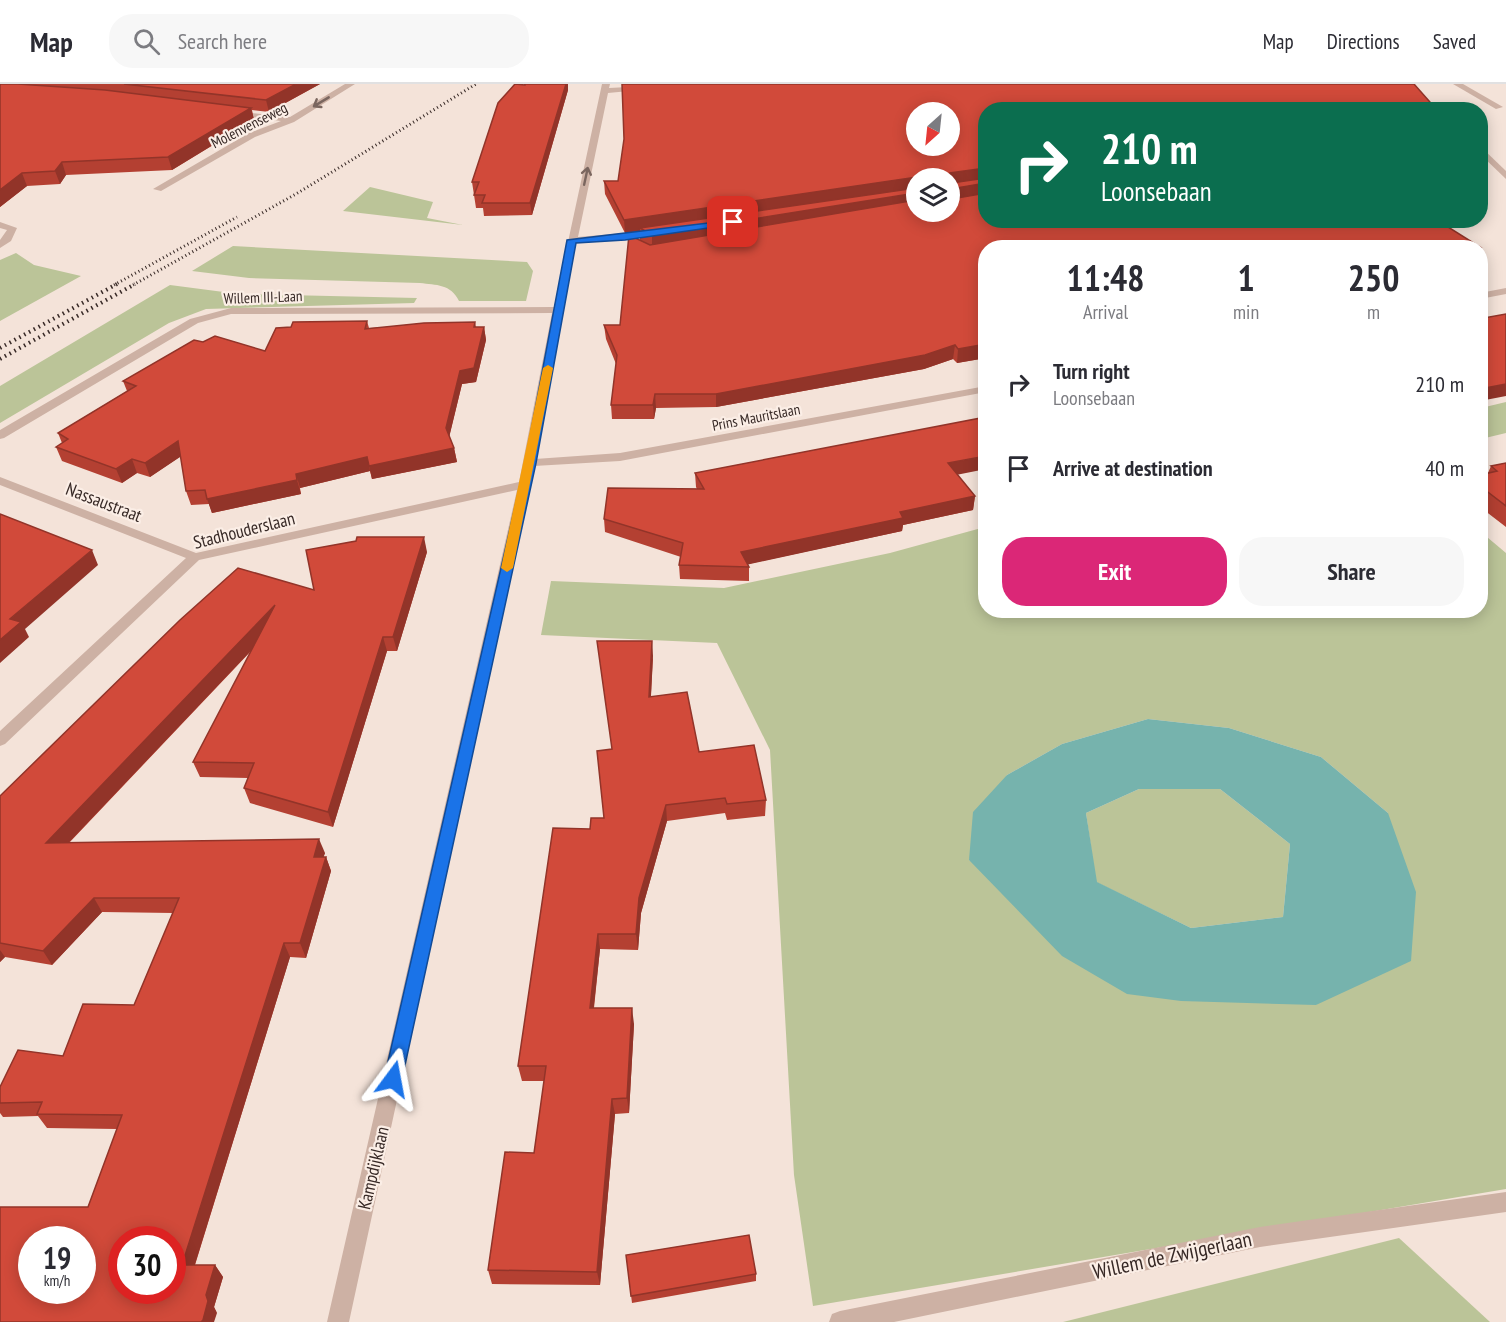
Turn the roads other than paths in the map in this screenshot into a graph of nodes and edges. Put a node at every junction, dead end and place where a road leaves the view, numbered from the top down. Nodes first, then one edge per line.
1 (351, 84) edge
2 (682, 84) edge
3 (1457, 84) edge
4 (605, 88) edge
5 (1502, 106) edge
6 (220, 111) edge
7 (291, 120) junction
8 (1488, 157) edge
9 (1506, 176) edge
10 (158, 189) dead end
11 (0, 225) edge
12 (670, 231) edge
13 (625, 238) junction
14 (572, 240) junction
15 (0, 245) edge
16 (642, 248) edge
17 (1506, 291) edge
18 (1488, 294) edge
19 (559, 310) junction
20 (978, 390) edge
21 (0, 435) edge
22 (530, 463) junction
23 (0, 480) edge
24 (525, 484) junction
25 (195, 557) junction
26 (0, 740) edge
27 (1506, 1202) edge
28 (338, 1322) edge
29 (840, 1322) edge

1 -> 7 street, Molenvenseweg
2 - 4 street
3 - 5 street
14 -> 4 street, Kampdijklaan
6 - 7 street
7 - 10 street, Molenvenseweg
8 - 9 street
11 - 15 street
12 - 13 street
13 - 14 street
13 - 16 street
14 - 19 street, Kampdijklaan
17 - 18 street
19 - 21 street, Willem III-Laan
19 - 22 street, Kampdijklaan
20 - 22 street, Prins Mauritslaan
22 - 24 street, Kampdijklaan
23 - 25 street, Nassaustraat
24 - 25 street, Stadhouderslaan
24 - 28 street, Kampdijklaan
25 - 26 street, Stadhouderslaan
27 - 29 street, Willem de Zwijgerlaan

